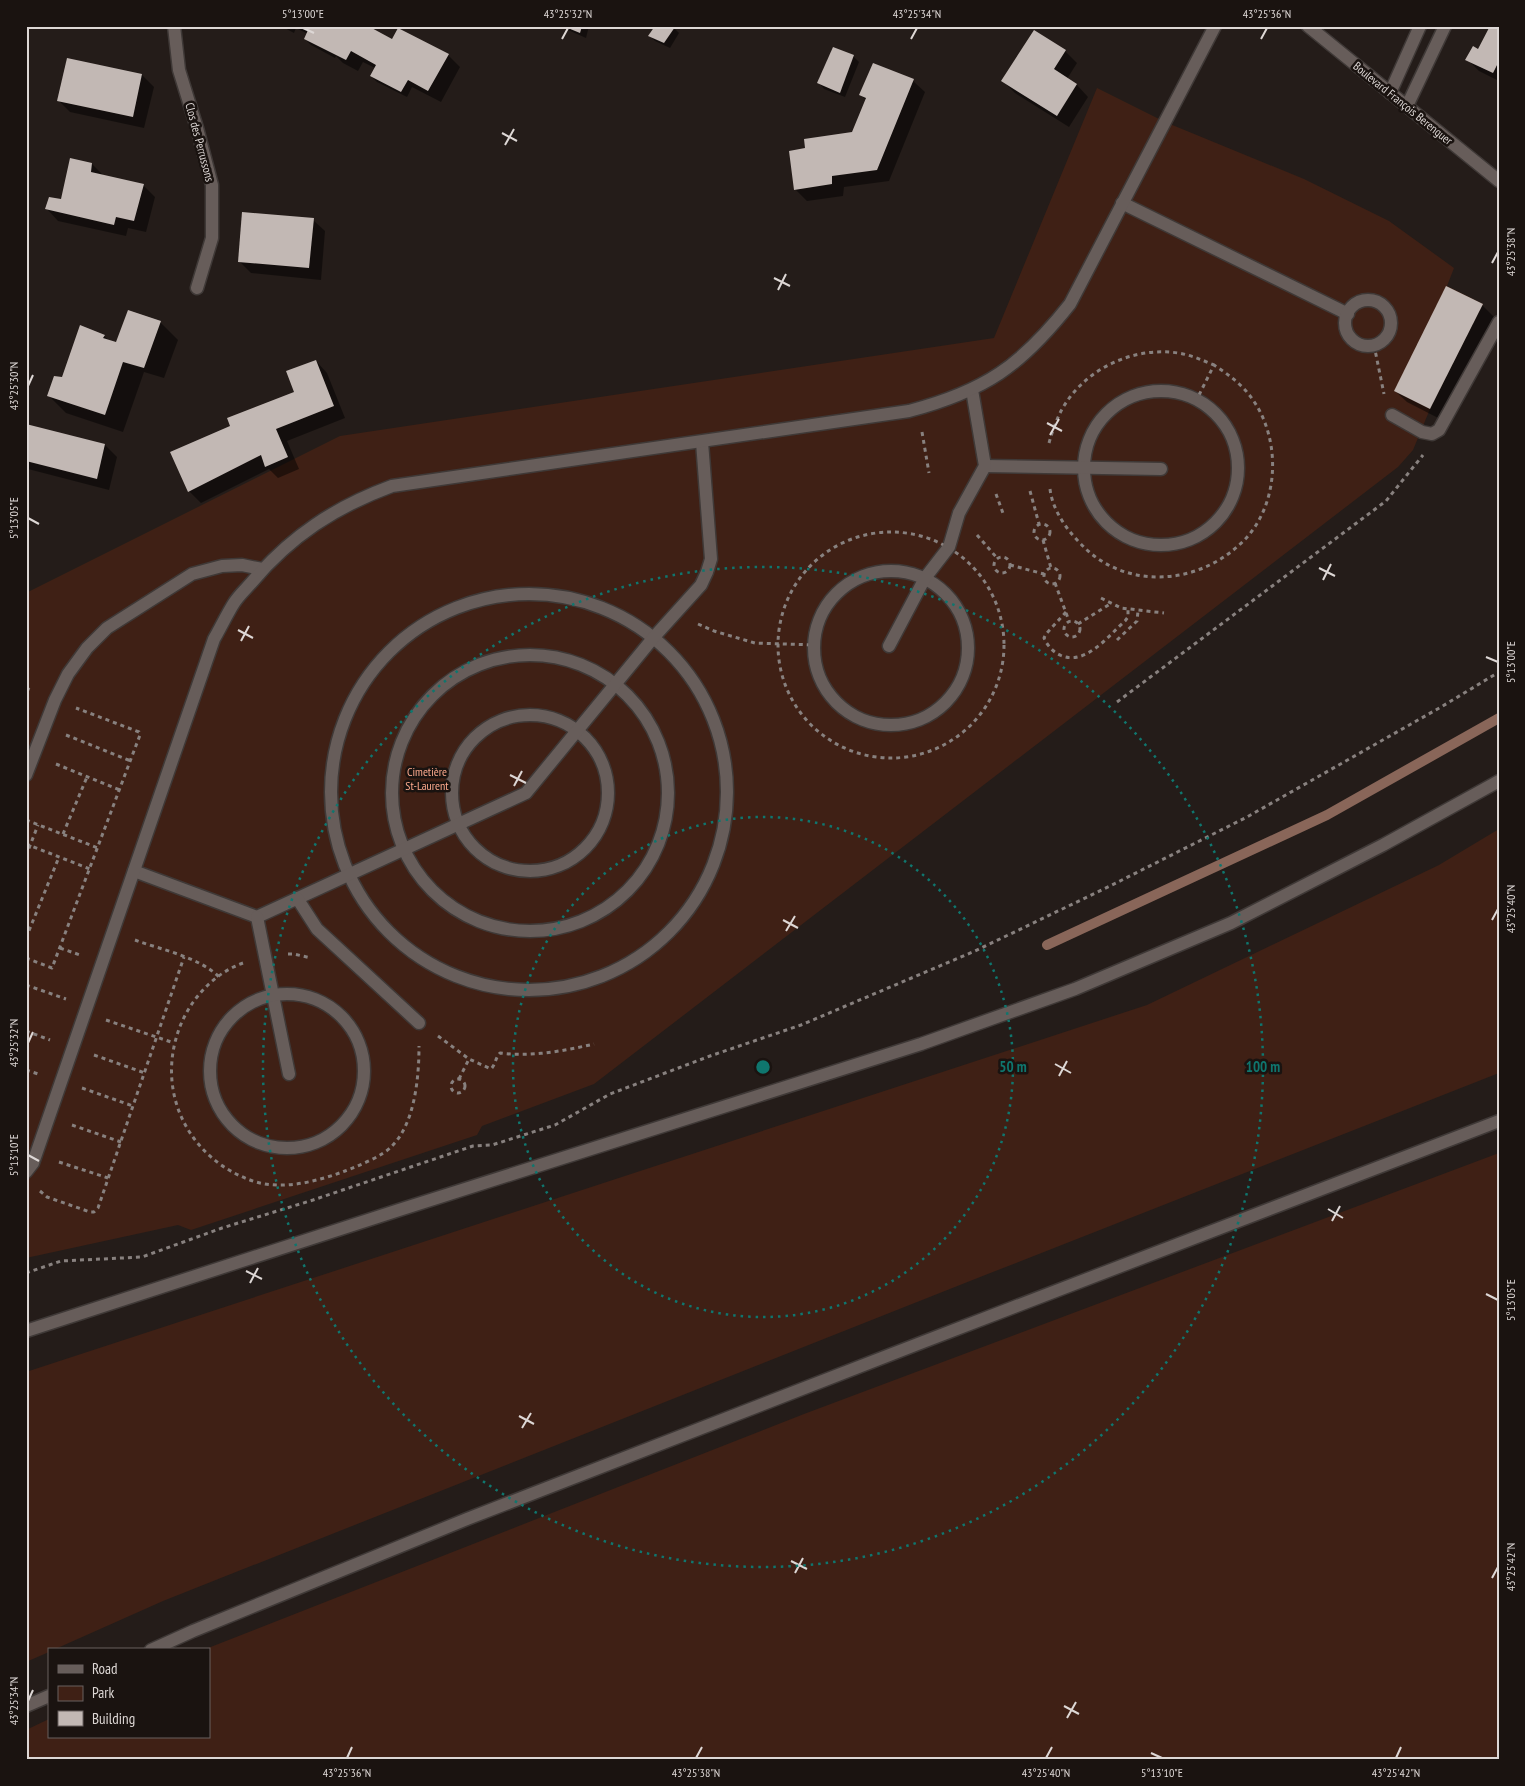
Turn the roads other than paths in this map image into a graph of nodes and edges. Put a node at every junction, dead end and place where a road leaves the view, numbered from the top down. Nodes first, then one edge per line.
1 (174, 26) edge
2 (1215, 26) edge
3 (1308, 26) edge
4 (1420, 26) edge
5 (1445, 26) edge
6 (1390, 93) junction
7 (1407, 106) junction
8 (1499, 181) edge
9 (1122, 203) junction
10 (197, 288) dead end
11 (1348, 314) junction
12 (1499, 322) edge
13 (972, 390) junction
14 (1392, 415) road end
15 (702, 442) junction
16 (984, 466) junction
17 (1084, 468) junction
18 (1161, 469) dead end
19 (262, 570) junction
20 (925, 578) junction
21 (654, 638) junction
22 (889, 646) dead end
23 (615, 684) junction
24 (577, 731) junction
25 (26, 775) edge
26 (1499, 781) edge
27 (458, 824) junction
28 (404, 849) junction
29 (134, 871) junction
30 (348, 875) junction
31 (298, 898) junction
32 (257, 917) junction
33 (273, 994) junction
34 (420, 1023) road end
35 (290, 1074) dead end
36 (1499, 1121) edge
37 (26, 1172) edge
38 (26, 1332) edge
39 (155, 1648) edge
40 (48, 1696) edge
41 (26, 1706) edge

1 - 10 street, Clos des Perrussons
2 - 9 street
3 - 6 street, Boulevard François Berenguer
4 - 6 street
5 - 7 street
6 - 7 street, Boulevard François Berenguer
7 - 8 street, Boulevard François Berenguer
9 - 11 street
9 - 13 street
11 - 11 street
12 - 14 street
13 - 15 street
13 - 16 street
15 - 19 street
15 - 21 street
16 - 17 street
16 - 20 street
17 - 17 street
17 - 18 street
19 - 25 street
19 - 29 street
20 - 20 street
20 - 22 street
21 - 23 street
21 - 30 street
21 - 30 street
23 - 24 street
23 - 28 street
23 - 28 street
24 - 27 street
24 - 27 street
24 - 27 street
26 - 38 street
27 - 28 street
28 - 30 street
29 - 32 street
29 - 37 street
30 - 31 street
31 - 32 street
31 - 34 street
32 - 33 street
33 - 33 street
33 - 35 street
36 - 39 street
40 - 41 street

